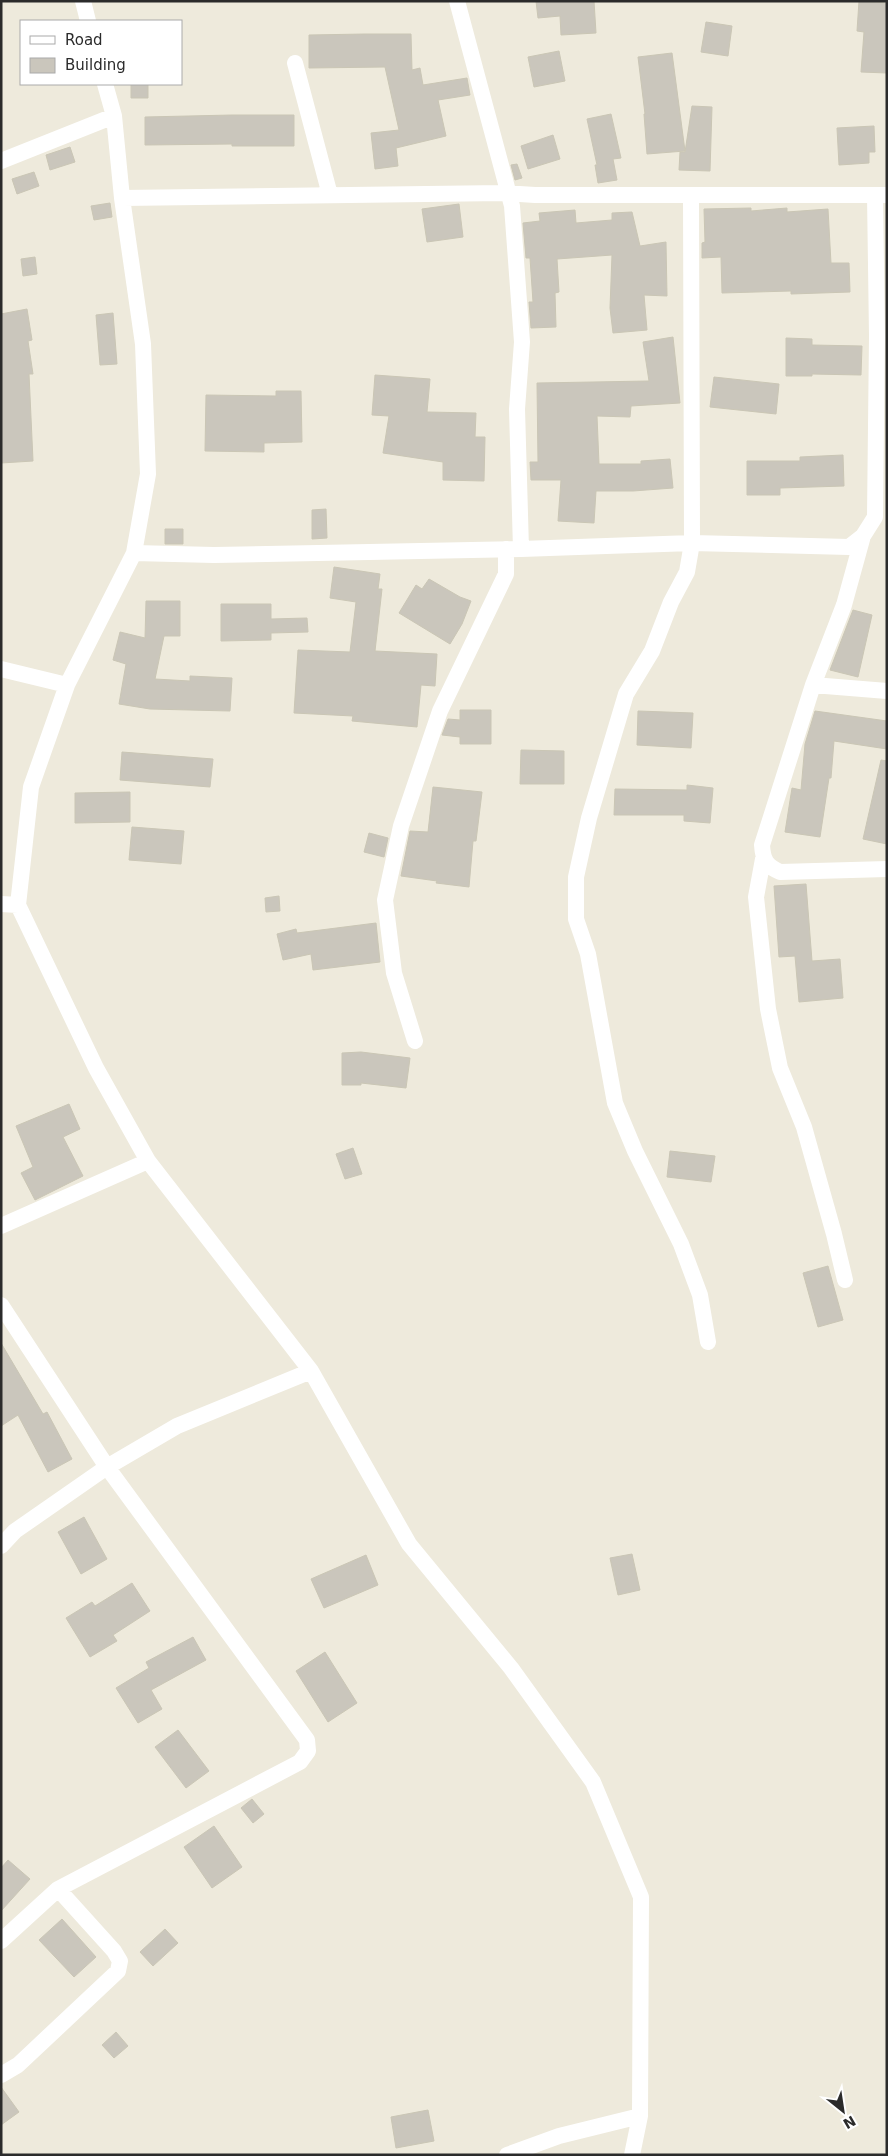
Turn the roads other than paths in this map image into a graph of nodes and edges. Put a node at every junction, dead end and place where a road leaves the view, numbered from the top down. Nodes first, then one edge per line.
1 (83, 1) edge
2 (457, 1) edge
3 (88, 20) edge
4 (295, 63) dead end
5 (105, 85) edge
6 (114, 116) junction
7 (1, 161) edge
8 (510, 194) junction
9 (330, 195) junction
10 (690, 195) junction
11 (881, 195) edge
12 (122, 198) junction
13 (882, 336) edge
14 (881, 517) edge
15 (863, 536) junction
16 (692, 543) junction
17 (514, 549) junction
18 (134, 553) junction
19 (1, 669) edge
20 (67, 685) junction
21 (812, 685) junction
22 (887, 691) edge
23 (763, 859) junction
24 (887, 869) edge
25 (9, 905) edge
26 (415, 1041) dead end
27 (148, 1161) junction
28 (1, 1226) edge
29 (845, 1280) dead end
30 (1, 1306) edge
31 (708, 1342) dead end
32 (311, 1371) junction
33 (107, 1467) junction
34 (1, 1546) edge
35 (58, 1889) junction
36 (1, 1942) edge
37 (1, 2075) edge
38 (640, 2116) junction
39 (507, 2155) edge
40 (632, 2155) edge

1 - 3 street
2 - 8 street
4 - 9 street
5 - 6 street
6 - 7 street
6 - 12 street
8 - 9 street
8 - 10 street
8 - 17 street
9 - 12 street
10 - 11 street
10 - 16 street
11 - 13 street
12 - 18 street
13 - 14 street
14 - 15 street
15 - 16 street
15 - 21 street
16 - 17 street
16 - 31 street
17 - 18 street
17 - 26 street
18 - 20 street
19 - 20 street
20 - 25 street
21 - 22 street
21 - 23 street
23 - 24 street
23 - 29 street
25 - 27 street
27 - 28 street
27 - 32 street
30 - 33 street
32 - 33 street
32 - 38 street
33 - 34 street
33 - 35 street
35 - 36 street
35 - 37 street
38 - 39 street
38 - 40 street

